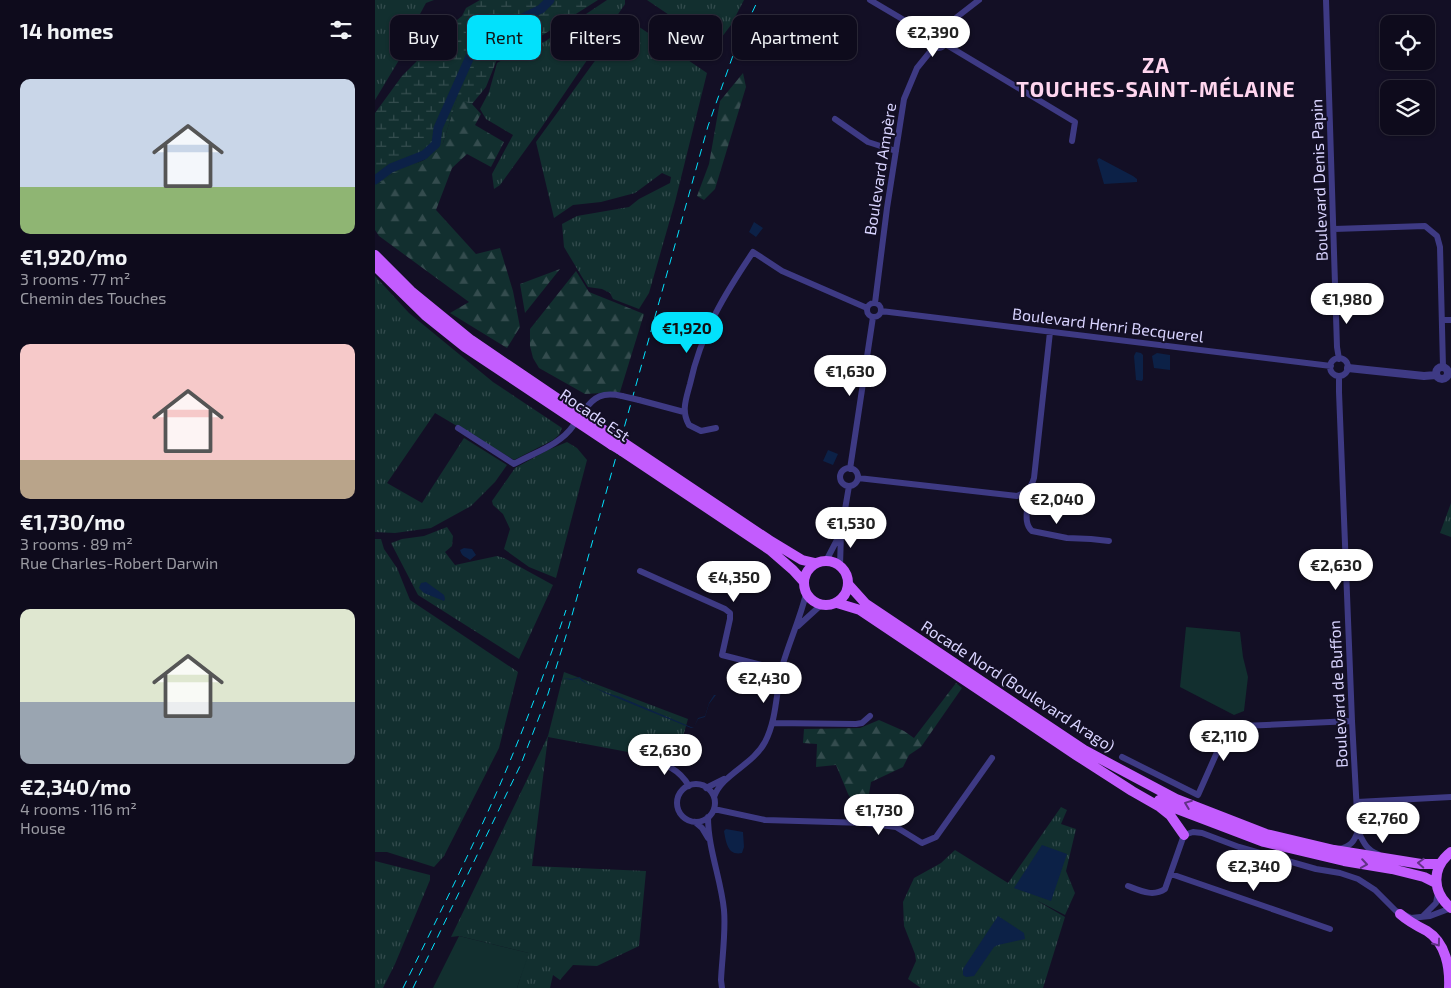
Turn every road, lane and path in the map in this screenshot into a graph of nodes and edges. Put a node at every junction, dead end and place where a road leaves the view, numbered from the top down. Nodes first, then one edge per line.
1 (870, 0) edge
2 (979, 0) edge
3 (1326, 0) edge
4 (943, 34) junction
5 (931, 36) junction
6 (945, 44) junction
7 (934, 47) junction
8 (835, 119) dead end
9 (1071, 141) dead end
10 (896, 151) junction
11 (1334, 229) junction
12 (375, 255) edge
13 (375, 266) edge
14 (875, 303) junction
15 (867, 308) junction
16 (881, 311) junction
17 (873, 317) junction
18 (1442, 320) junction
19 (1451, 320) edge
20 (1050, 332) junction
21 (1339, 359) junction
22 (1331, 366) junction
23 (1443, 367) junction
24 (1348, 368) junction
25 (1436, 375) junction
26 (1339, 376) junction
27 (1450, 377) edge
28 (584, 411) dead end
29 (684, 412) junction
30 (573, 426) dead end
31 (458, 428) dead end
32 (716, 428) dead end
33 (613, 441) junction
34 (623, 447) junction
35 (851, 469) junction
36 (858, 478) junction
37 (849, 486) junction
38 (1025, 492) junction
39 (841, 533) junction
40 (1109, 541) dead end
41 (820, 562) junction
42 (840, 566) junction
43 (640, 571) dead end
44 (803, 581) junction
45 (848, 584) junction
46 (806, 594) junction
47 (837, 603) junction
48 (821, 605) junction
49 (795, 629) junction
50 (781, 670) junction
51 (870, 716) dead end
52 (1352, 721) junction
53 (772, 723) junction
54 (1122, 757) dead end
55 (992, 758) dead end
56 (648, 760) dead end
57 (1105, 772) junction
58 (728, 778) junction
59 (689, 786) junction
60 (707, 788) junction
61 (1451, 796) edge
62 (714, 797) junction
63 (1357, 802) junction
64 (714, 809) junction
65 (708, 817) junction
66 (695, 822) junction
67 (1358, 831) junction
68 (1184, 835) junction
69 (710, 842) junction
70 (1335, 850) junction
71 (1451, 852) edge
72 (1403, 862) junction
73 (1440, 864) junction
74 (1171, 874) junction
75 (1127, 886) dead end
76 (1437, 888) junction
77 (1451, 908) edge
78 (1400, 914) junction
79 (1420, 918) junction
80 (1330, 929) dead end
81 (722, 988) edge
82 (1449, 988) edge

1 - 5 street
2 - 4 street
3 - 11 street, Boulevard Denis Papin
4 - 5 street
4 - 6 street
5 - 7 street
6 - 7 street
6 - 9 street
7 - 10 street, Boulevard Ampère
8 - 10 street
10 - 14 street, Boulevard Ampère
11 - 18 street
11 - 21 street, Boulevard Denis Papin
12 - 33 main road, Rocade Est
13 - 33 main road, Rocade Est
14 - 15 street
14 - 16 street
15 - 17 street
15 - 29 street
16 - 17 street
16 - 20 street, Boulevard Henri Becquerel
17 - 35 street
18 - 19 street
18 - 23 street
20 - 22 street, Boulevard Henri Becquerel
20 - 38 street
21 - 22 street
21 - 24 street
22 - 26 street
23 - 25 street
23 - 27 street
24 - 25 street
24 - 26 street
25 - 27 street
26 - 52 street, Boulevard de Buffon
28 - 29 street, bridge
29 - 32 street
30 - 31 street
33 - 34 main road, Rocade Est, bridge
34 - 41 main road
34 - 44 main road, Rocade Est
35 - 36 street
35 - 37 street
36 - 37 street
36 - 38 street
37 - 39 street
38 - 40 street
39 - 41 street
39 - 42 street
41 - 42 main road
41 - 44 main road
42 - 45 main road
43 - 50 street
44 - 46 main road
45 - 47 main road
70 -> 45 main road, Rocade Nord (Boulevard Arago)
46 - 48 main road
46 - 49 street
47 - 48 main road
47 - 57 main road
48 - 49 street
49 - 50 street
50 - 53 street
51 - 53 street
52 - 54 street
52 - 63 street, Boulevard de Buffon
53 - 58 street
55 - 64 street
56 - 59 street
57 - 68 main road
57 -> 76 main road
58 - 60 street
58 - 62 street
59 - 60 street
59 - 66 street
60 - 62 street
61 - 63 street
62 - 64 street
63 - 67 street, Boulevard de Buffon
64 - 65 street
65 - 66 street
65 - 69 street
66 - 69 street
67 - 70 street
67 - 72 street
68 - 74 street
68 - 78 street
69 - 81 street
70 - 72 main road, Rocade Nord (Boulevard Arago)
71 - 73 main road
73 -> 72 main road, Rocade Nord (Boulevard Arago)
73 - 76 main road
74 - 75 street
74 - 80 street
76 - 77 main road
76 - 79 street
77 - 79 street
78 - 79 street
78 -> 82 main road

